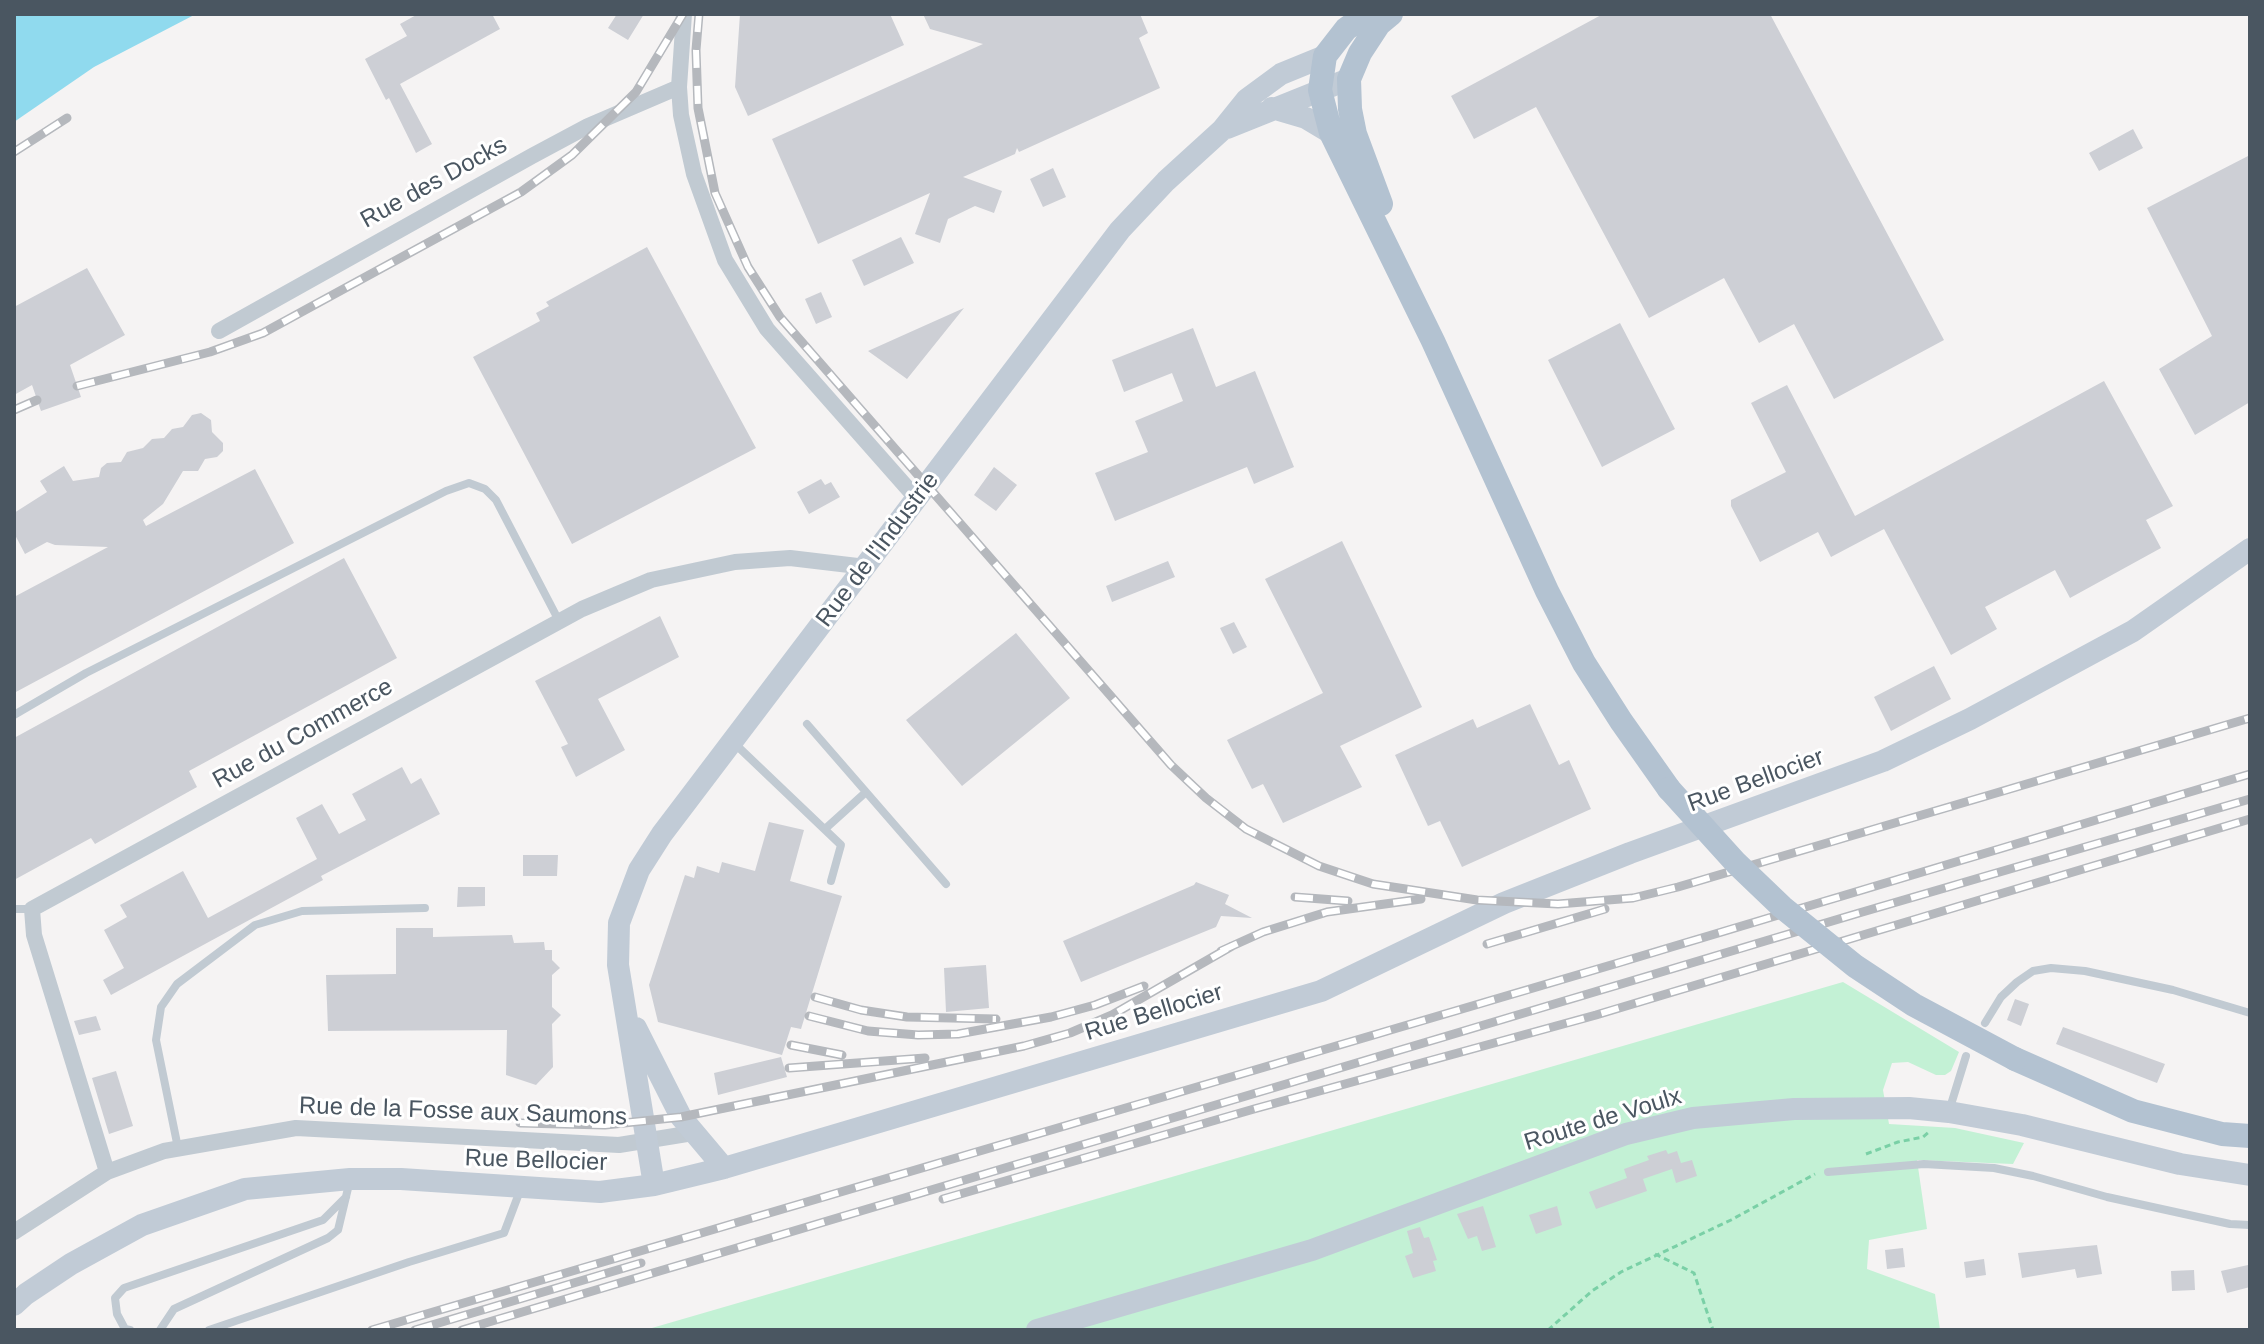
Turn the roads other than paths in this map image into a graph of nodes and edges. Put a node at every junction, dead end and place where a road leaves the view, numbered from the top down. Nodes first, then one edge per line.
1 (684, 14) edge
2 (1367, 14) edge
3 (1391, 14) edge
4 (1317, 71) junction
5 (1349, 79) junction
6 (679, 87) junction
7 (1272, 108) junction
8 (1222, 130) junction
9 (1331, 133) junction
10 (219, 331) dead end
11 (1433, 341) junction
12 (917, 499) junction
13 (2250, 549) edge
14 (866, 567) junction
15 (559, 621) junction
16 (14, 715) edge
17 (807, 724) dead end
18 (732, 742) junction
19 (866, 792) junction
20 (825, 829) junction
21 (831, 881) dead end
22 (946, 884) dead end
23 (425, 908) dead end
24 (14, 909) edge
25 (32, 909) junction
26 (626, 1010) junction
27 (2250, 1013) edge
28 (1985, 1023) dead end
29 (1966, 1056) dead end
30 (1949, 1112) junction
31 (693, 1133) junction
32 (2250, 1136) edge
33 (647, 1141) junction
34 (178, 1149) junction
35 (724, 1168) junction
36 (107, 1172) junction
37 (1828, 1172) road end
38 (2250, 1175) edge
39 (654, 1185) junction
40 (348, 1188) junction
41 (521, 1188) junction
42 (2250, 1225) edge
43 (14, 1232) edge
44 (14, 1305) edge
45 (130, 1330) edge
46 (160, 1330) edge
47 (209, 1330) edge
48 (1037, 1330) edge

1 - 6 street
2 - 4 main road
3 - 5 main road
4 - 5 main road
4 - 7 main road
4 - 8 main road
4 - 9 main road
5 - 11 main road
6 - 10 street, Rue des Docks
6 - 12 street
7 - 8 main road
7 - 9 main road
8 - 12 main road, Rue de l'Industrie
9 - 11 main road
11 - 32 main road, bridge
12 - 14 main road, Rue de l'Industrie
13 - 35 main road, Rue Bellocier
14 - 15 street, Rue du Commerce
14 - 18 main road, Rue de l'Industrie
15 - 16 lane
15 - 25 street, Rue du Commerce
17 - 19 lane
18 - 20 lane
18 - 26 main road, Rue de l'Industrie
19 - 20 lane
19 - 22 lane
20 - 21 lane
23 - 34 lane
24 - 25 lane
25 - 36 street
26 - 31 main road
26 - 33 main road, Rue de l'Industrie
27 - 28 lane
29 - 30 lane
30 - 38 main road, Route de Voulx
30 - 48 main road, Route de Voulx
31 - 33 street, Rue de la Fosse aux Saumons
31 - 35 main road
33 - 34 street, Rue de la Fosse aux Saumons
33 - 39 main road, Rue de l'Industrie
34 - 36 street, Rue de la Fosse aux Saumons
35 - 39 main road, Rue Bellocier
36 - 43 street, Rue de la Fosse aux Saumons
37 - 42 lane
39 - 41 main road, Rue Bellocier
40 - 41 main road, Rue Bellocier
40 - 44 main road, Rue Bellocier
40 - 45 lane
40 - 46 lane
41 - 47 lane

